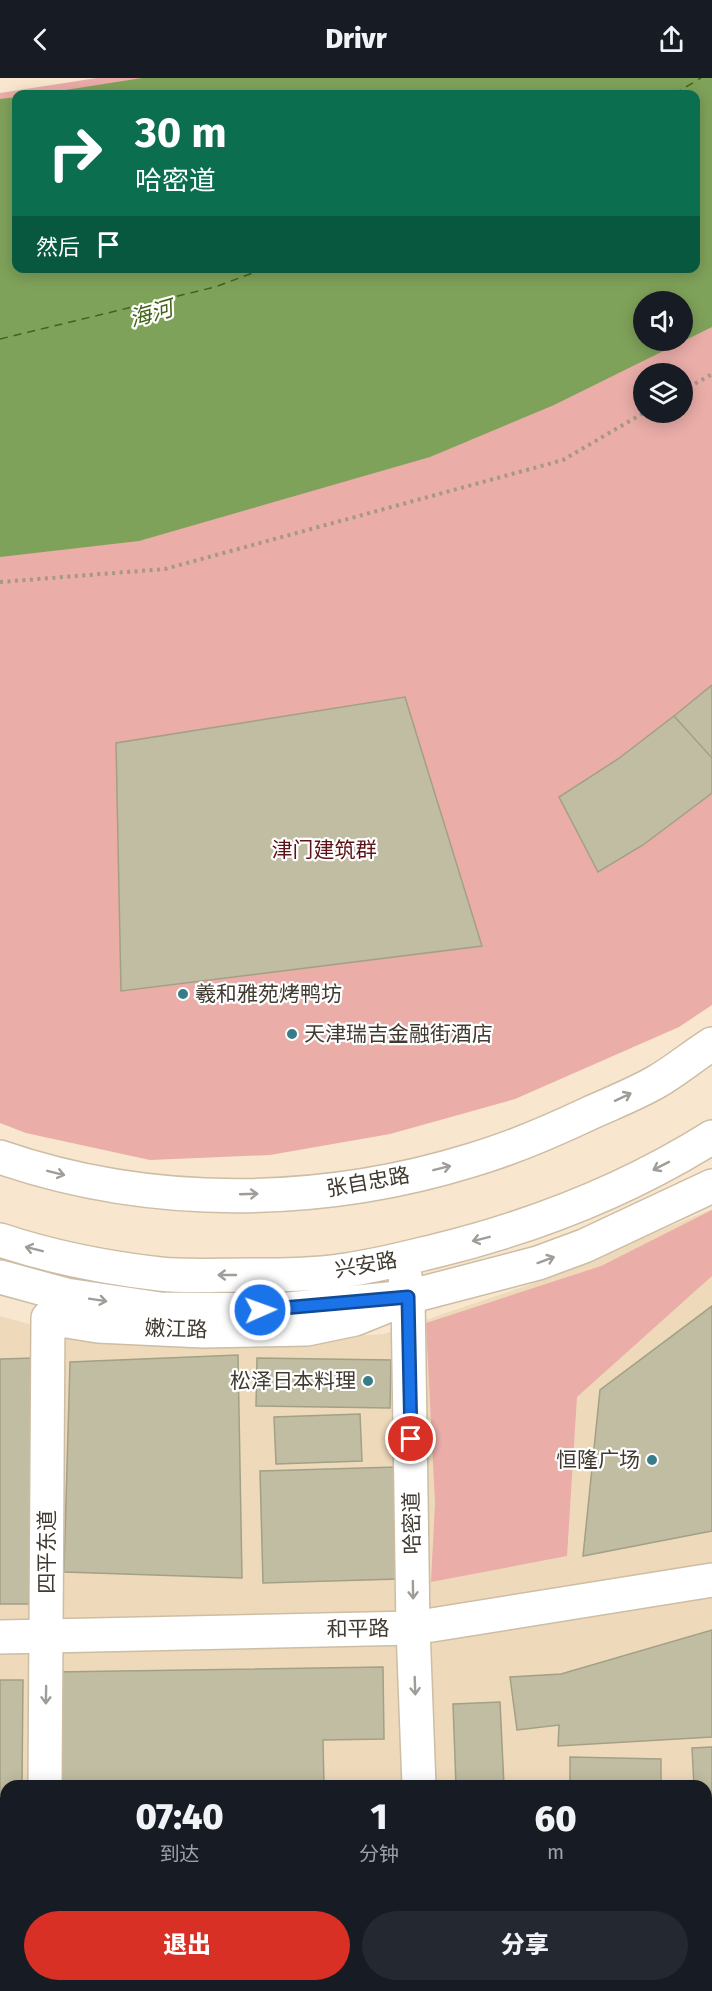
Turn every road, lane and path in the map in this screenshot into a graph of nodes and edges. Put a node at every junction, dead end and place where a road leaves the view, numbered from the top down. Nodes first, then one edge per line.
1 (712, 374) edge
2 (693, 385) edge
3 (633, 419) edge
4 (0, 582) edge
5 (712, 1044) edge
6 (712, 1137) edge
7 (0, 1157) edge
8 (712, 1186) edge
9 (0, 1240) edge
10 (402, 1259) junction
11 (0, 1277) edge
12 (408, 1297) junction
13 (48, 1318) joint
14 (712, 1580) edge
15 (413, 1628) junction
16 (47, 1636) junction
17 (0, 1637) edge
18 (45, 1780) edge
19 (419, 1780) edge

1 - 2 path
3 - 4 path
7 -> 5 street, 张自忠路
6 -> 10 street, 兴安路
12 -> 8 street, 兴安路
10 -> 9 street, 兴安路
10 - 12 street, 哈密道
11 -> 12 street, 兴安路
12 - 13 street, 嫩江路
12 -> 15 street, 哈密道
13 - 16 street, 四平东道
14 - 15 street, 和平路
15 - 16 street, 和平路
15 -> 19 street, 哈密道
16 - 17 street, 和平路
16 -> 18 street, 四平东道

